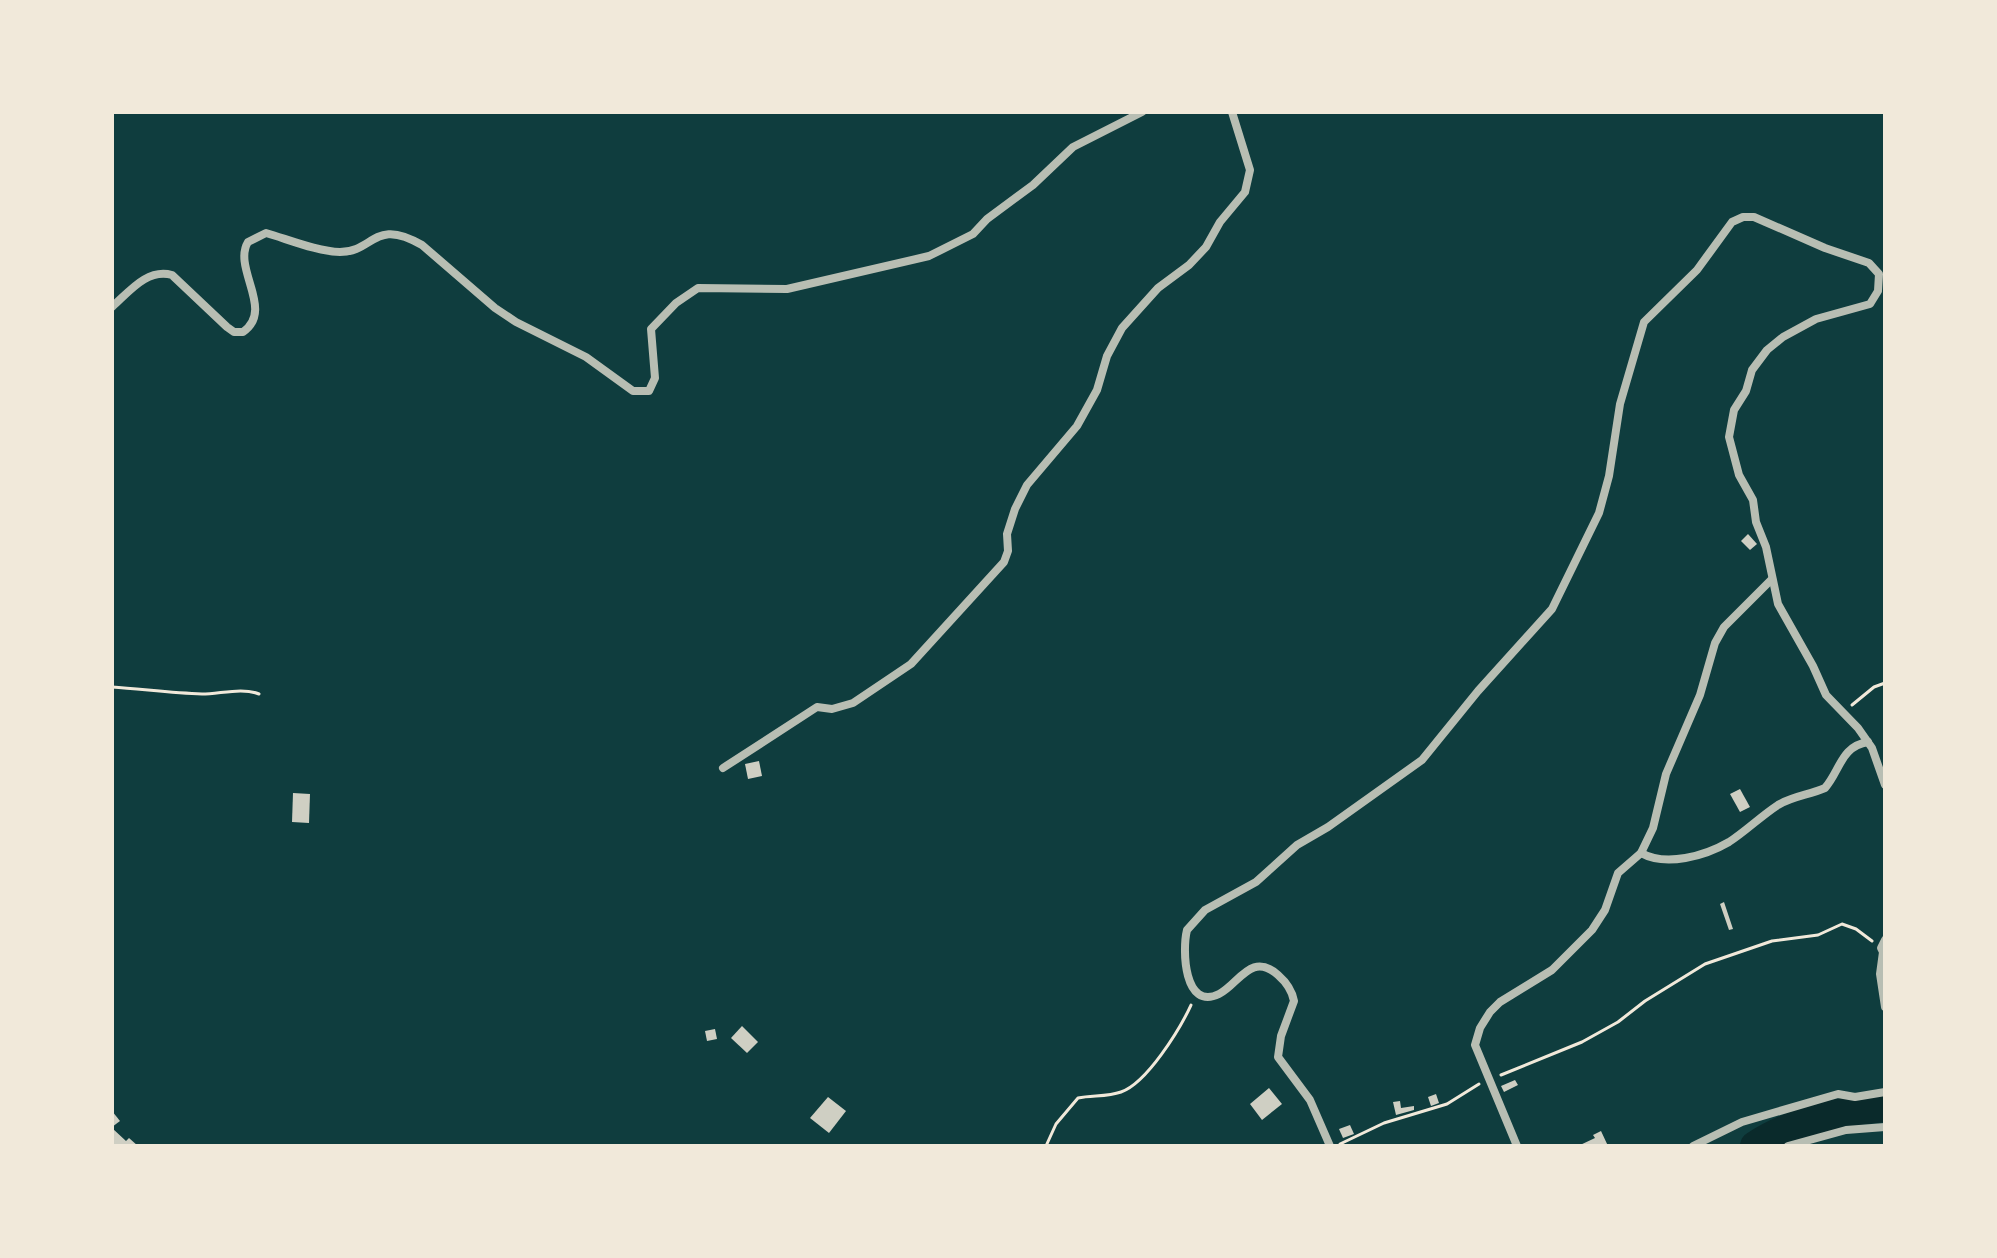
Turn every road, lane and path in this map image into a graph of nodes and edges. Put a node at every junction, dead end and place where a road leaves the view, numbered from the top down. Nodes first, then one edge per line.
1 (1142, 112) edge
2 (1232, 112) edge
3 (112, 307) edge
4 (1772, 579) junction
5 (1885, 683) edge
6 (112, 687) edge
7 (259, 694) dead end
8 (1845, 716) junction
9 (1868, 742) junction
10 (723, 768) dead end
11 (1885, 785) edge
12 (1641, 853) junction
13 (1883, 944) edge
14 (1197, 993) junction
15 (1885, 1007) edge
16 (1491, 1079) junction
17 (1885, 1092) edge
18 (1885, 1127) edge
19 (1046, 1146) edge
20 (1333, 1146) edge
21 (1517, 1146) edge
22 (1693, 1146) edge
23 (1788, 1146) edge

1 - 3 street
2 - 10 street
4 - 8 street
4 - 12 street
4 - 14 street
5 - 8 path
6 - 7 path
8 - 9 street
9 - 11 street
9 - 12 street
12 - 16 street
13 - 15 street
13 - 16 path
14 - 19 path
14 - 20 street
16 - 20 path
16 - 21 street
17 - 22 street
18 - 23 street

